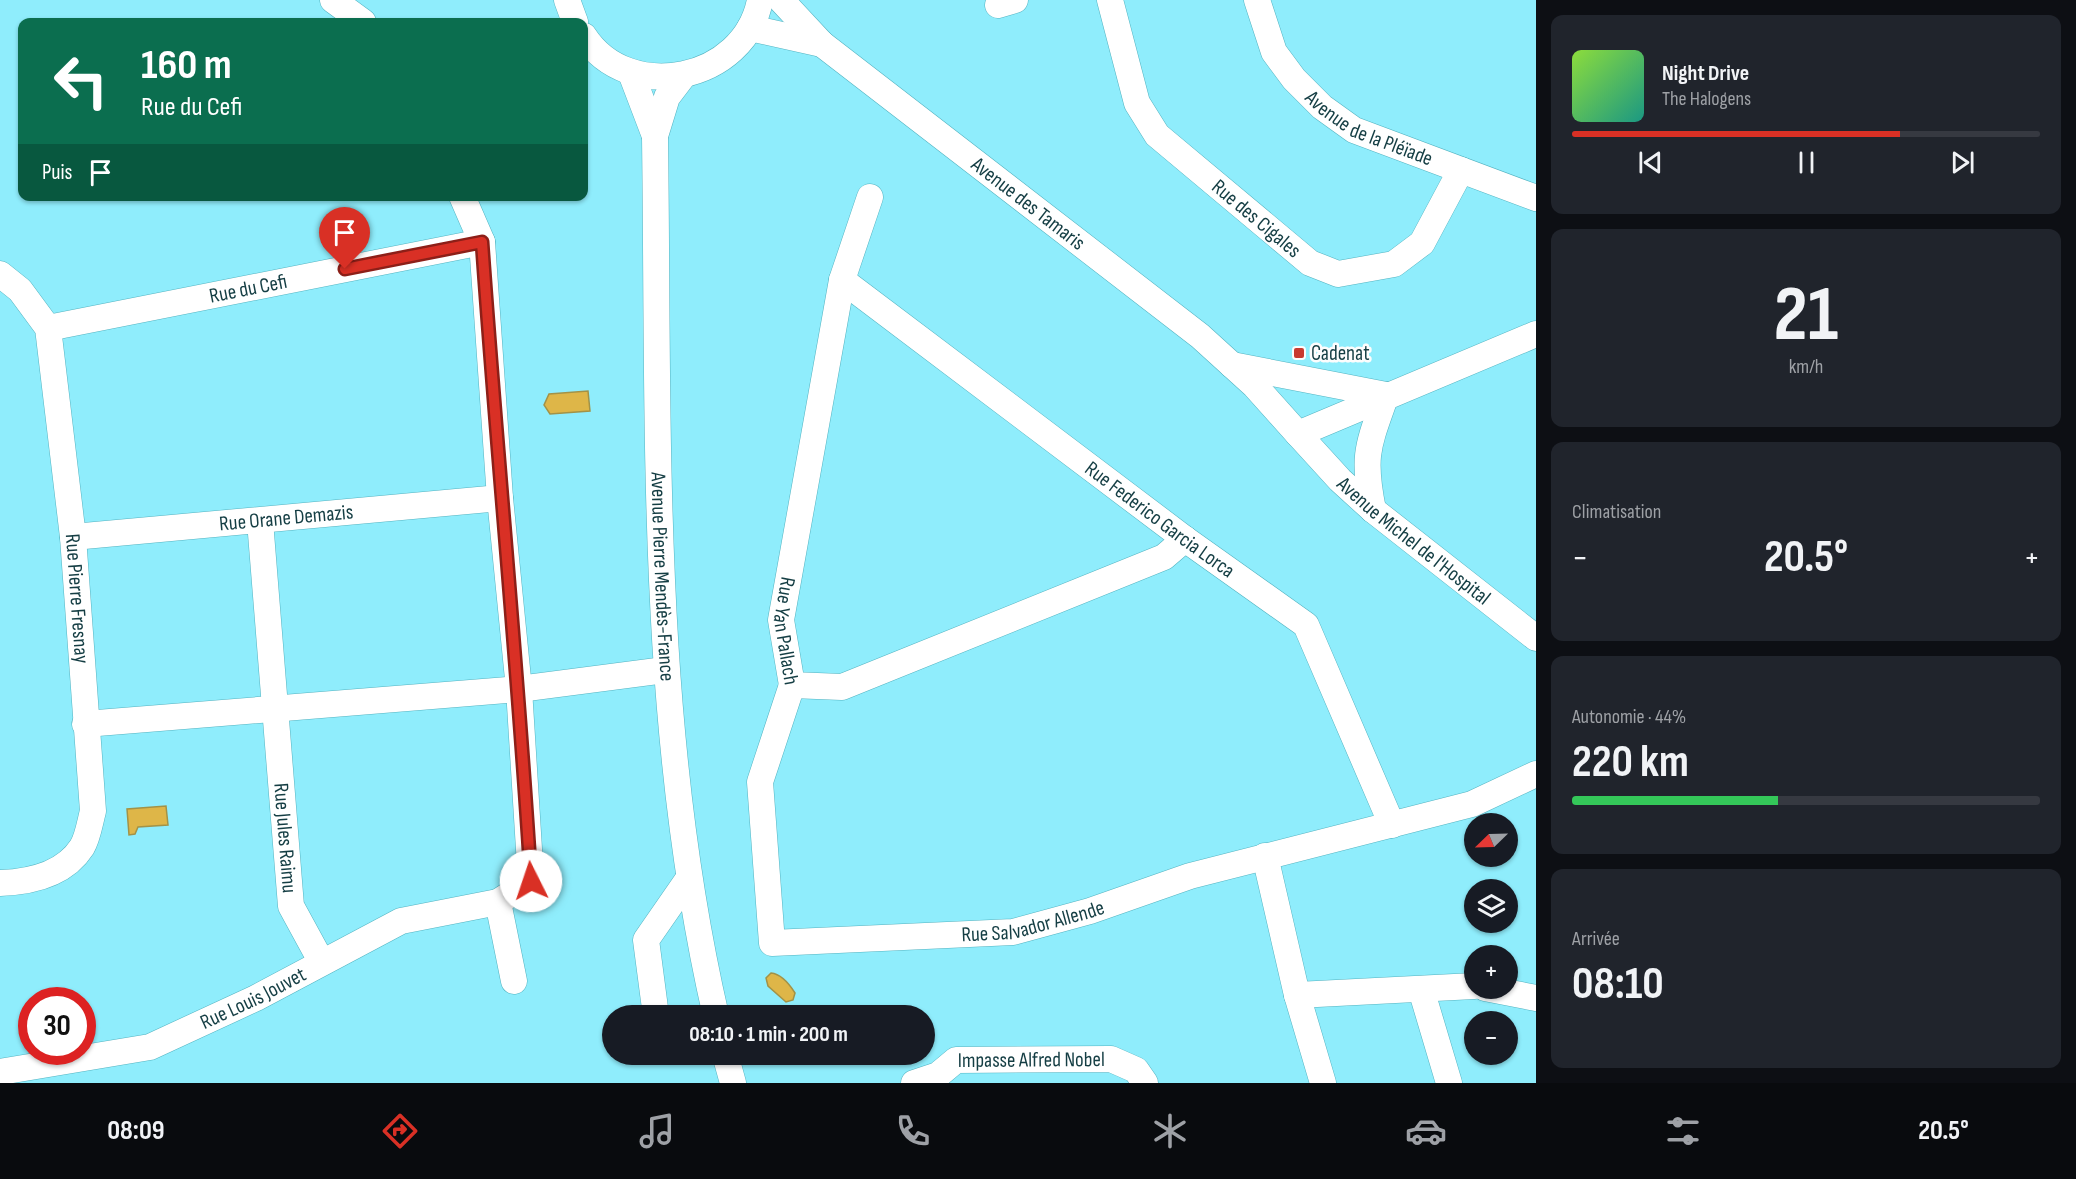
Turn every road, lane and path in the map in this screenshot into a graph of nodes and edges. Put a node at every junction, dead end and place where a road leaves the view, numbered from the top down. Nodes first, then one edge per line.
1 (333, 0) edge
2 (567, 0) edge
3 (760, 0) edge
4 (781, 0) edge
5 (1110, 0) edge
6 (1257, 0) edge
7 (358, 18) edge
8 (573, 18) edge
9 (750, 28) junction
10 (588, 40) edge
11 (822, 44) junction
12 (631, 72) junction
13 (683, 76) junction
14 (655, 136) junction
15 (1461, 170) junction
16 (870, 197) dead end
17 (1536, 198) edge
18 (464, 201) edge
19 (482, 242) junction
20 (0, 274) edge
21 (842, 280) junction
22 (48, 328) junction
23 (1536, 334) edge
24 (1232, 365) junction
25 (1386, 395) junction
26 (1298, 434) junction
27 (500, 498) junction
28 (1373, 510) junction
29 (260, 521) junction
30 (73, 537) junction
31 (1185, 539) junction
32 (1536, 638) edge
33 (665, 670) junction
34 (792, 685) junction
35 (519, 689) junction
36 (276, 707) junction
37 (85, 724) junction
38 (1536, 774) edge
39 (1392, 825) junction
40 (1265, 856) junction
41 (689, 878) junction
42 (0, 883) edge
43 (498, 902) junction
44 (321, 961) junction
45 (514, 981) dead end
46 (1464, 987) edge
47 (1421, 989) junction
48 (1518, 994) edge
49 (1297, 995) junction
50 (1536, 998) edge
51 (655, 1005) edge
52 (714, 1005) edge
53 (728, 1065) edge
54 (0, 1072) edge
55 (733, 1083) edge
56 (914, 1083) edge
57 (1145, 1083) edge
58 (1323, 1083) edge
59 (1449, 1083) edge

1 - 7 street
2 - 8 street
3 - 9 street
4 - 11 street, Avenue des Tamaris
5 - 15 street, Rue des Cigales
6 - 15 street, Avenue de la Pléïade
9 - 11 street, Avenue des Tamaris
9 - 13 street
10 - 12 street
11 - 24 street, Avenue des Tamaris
12 - 13 street
12 - 14 street, Avenue Pierre Mendès-France
13 - 14 street, Avenue Pierre Mendès-France
14 - 33 street, Avenue Pierre Mendès-France
15 - 17 street, Avenue de la Pléïade
16 - 21 street, Rue Yan Pallach
18 - 19 street, Rue Louis Jouvet
19 - 22 street, Rue du Cefi
19 - 27 street, Rue Louis Jouvet
20 - 22 street, Rue Pierre Fresnay
21 - 31 street, Rue Federico Garcia Lorca
21 - 34 street, Rue Yan Pallach
22 - 30 street, Rue Pierre Fresnay
23 - 25 street
24 - 25 street, Avenue des Tamaris
24 - 26 street, Avenue des Tamaris
25 - 26 street
25 - 28 street
26 - 28 street, Avenue Michel de l'Hospital
27 - 29 street, Rue Orane Demazis
27 - 35 street, Rue Louis Jouvet
28 - 32 street, Avenue Michel de l'Hospital
29 - 30 street, Rue Orane Demazis
29 - 36 street, Rue Jules Raimu
30 - 37 street, Rue Pierre Fresnay
31 - 34 street, Rue Yan Pallach
31 - 39 street, Rue Federico Garcia Lorca
33 - 35 street
33 - 41 street, Avenue Pierre Mendès-France
34 - 40 street, Rue Salvador Allende
35 - 36 street
35 - 43 street, Rue Louis Jouvet
36 - 37 street
36 - 44 street, Rue Jules Raimu
37 - 42 street, Rue Pierre Fresnay
38 - 39 street, Rue Salvador Allende
39 - 40 street, Rue Salvador Allende
40 - 49 street
41 - 51 street
41 - 52 street, Avenue Pierre Mendès-France
43 - 44 street, Rue Louis Jouvet
43 - 45 street
44 - 54 street, Rue Louis Jouvet
46 - 47 street
47 - 49 street
47 - 59 street
48 - 50 street
49 - 58 street
53 - 55 street
56 - 57 street, Impasse Alfred Nobel

